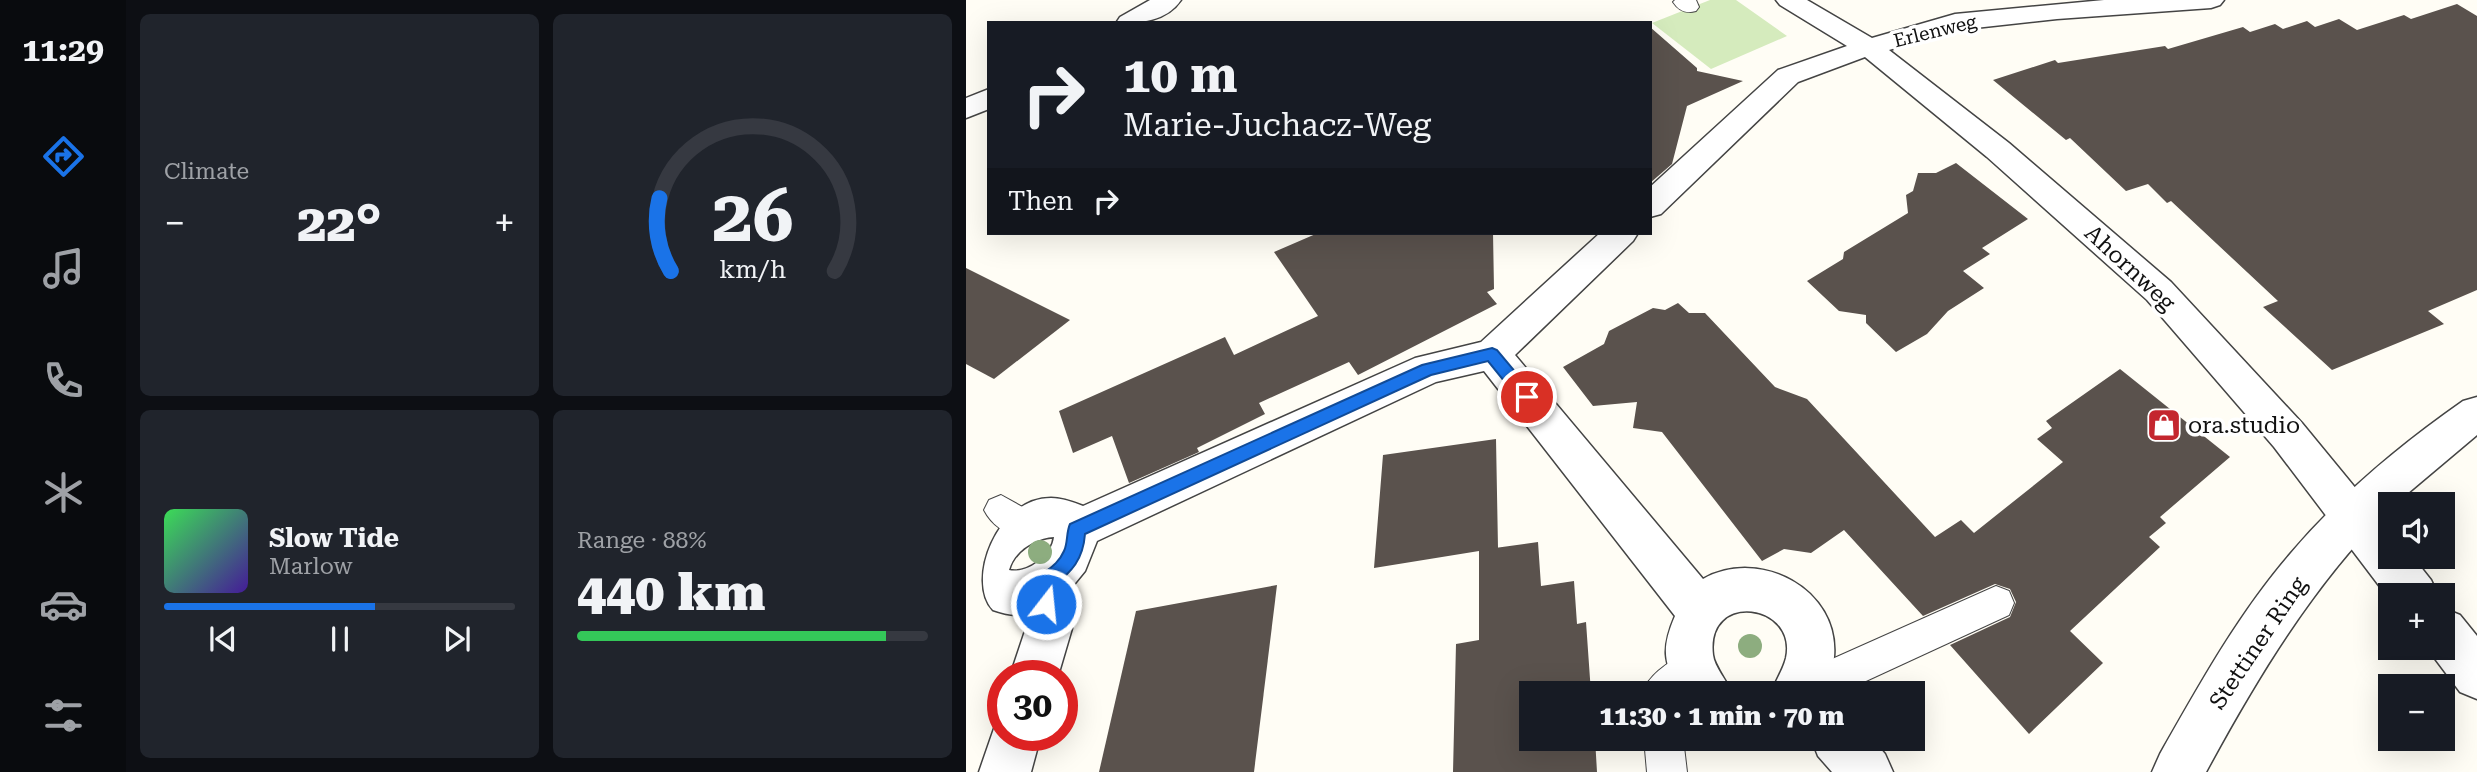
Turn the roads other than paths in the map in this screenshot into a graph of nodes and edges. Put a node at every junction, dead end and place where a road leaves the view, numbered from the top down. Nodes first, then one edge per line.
1 (1168, 0) edge
2 (1789, 0) edge
3 (2211, 0) edge
4 (1132, 21) edge
5 (1869, 47) junction
6 (987, 99) edge
7 (966, 109) edge
8 (1652, 204) edge
9 (1619, 235) edge
10 (1492, 354) junction
11 (2477, 414) edge
12 (2352, 518) junction
13 (1076, 530) junction
14 (976, 578) edge
15 (1043, 583) junction
16 (2405, 583) edge
17 (1996, 603) dead end
18 (1700, 611) junction
19 (2455, 647) edge
20 (1039, 660) edge
21 (2477, 675) edge
22 (1687, 681) edge
23 (1804, 681) edge
24 (1824, 681) edge
25 (1011, 751) edge
26 (1665, 751) edge
27 (1848, 751) edge
28 (1005, 772) edge
29 (1667, 772) edge
30 (1867, 772) edge
31 (2179, 772) edge

1 - 4 street
2 - 5 street, Ahornweg
3 - 5 street, Erlenweg
5 - 8 street, Erlenweg
5 - 12 street, Ahornweg
6 - 7 street
9 - 10 street
10 - 13 street
10 - 18 street
11 - 12 street, Stettiner Ring
12 - 16 street, Ahornweg
12 - 31 street, Stettiner Ring
13 - 14 street
13 - 15 street
14 - 15 street
15 - 20 street
17 - 24 lane
18 - 22 street
18 - 23 street
19 - 21 street
25 - 28 street
26 - 29 lane
27 - 30 street

